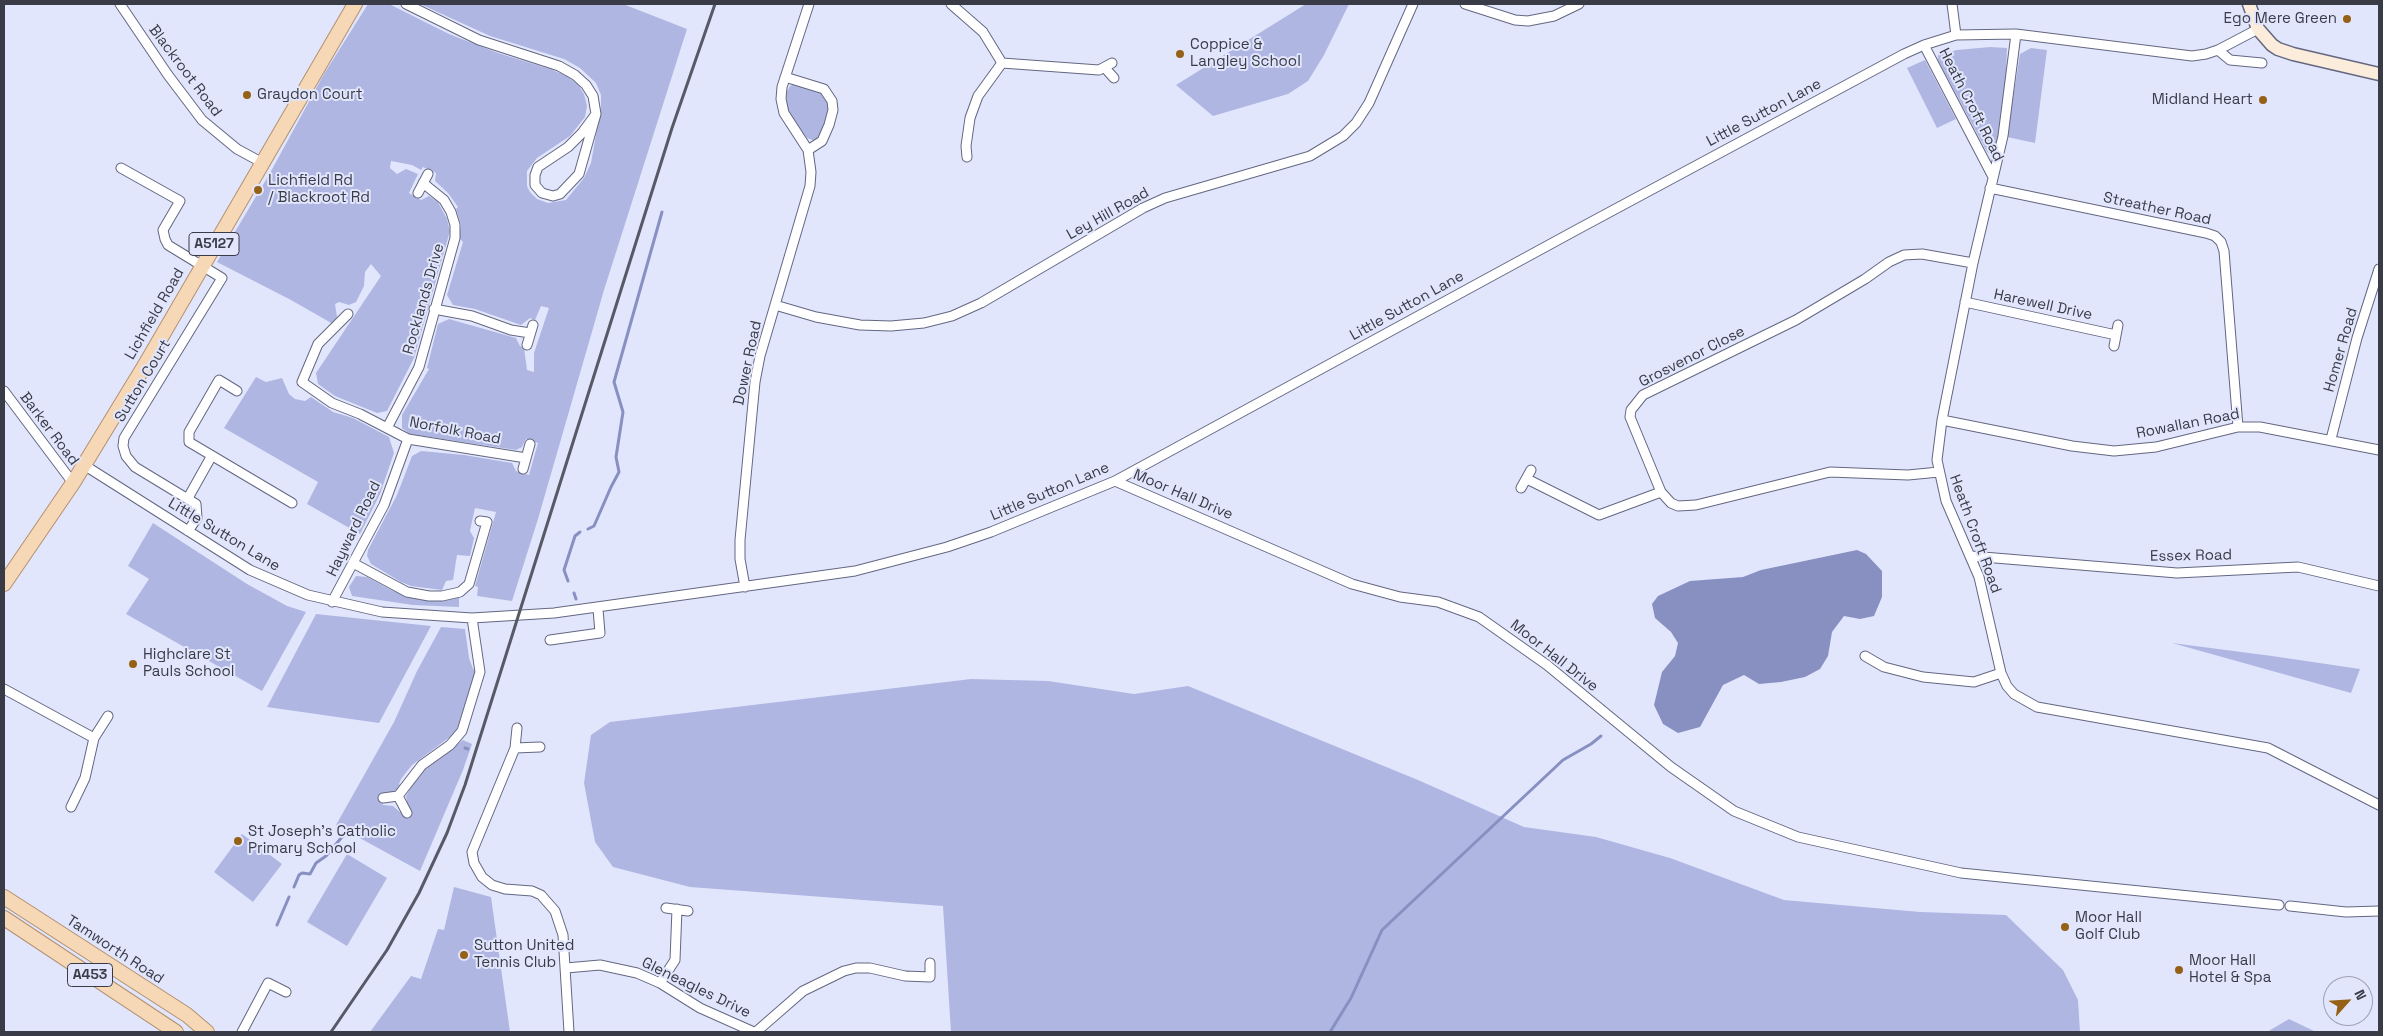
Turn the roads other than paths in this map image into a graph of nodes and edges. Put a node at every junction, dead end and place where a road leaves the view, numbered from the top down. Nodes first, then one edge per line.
1 (120, 4) edge
2 (355, 4) edge
3 (406, 4) edge
4 (808, 4) edge
5 (951, 4) edge
6 (1413, 4) edge
7 (1465, 4) edge
8 (1579, 4) edge
9 (1952, 4) edge
10 (2249, 4) edge
11 (2258, 29) junction
12 (2016, 34) junction
13 (1956, 35) junction
14 (1924, 45) junction
15 (2218, 50) junction
16 (1002, 63) junction
17 (2262, 63) dead end
18 (2379, 74) edge
19 (785, 77) junction
20 (1114, 78) dead end
21 (596, 114) junction
22 (808, 150) junction
23 (967, 157) dead end
24 (261, 162) junction
25 (120, 168) dead end
26 (428, 174) dead end
27 (1993, 177) junction
28 (423, 183) junction
29 (1990, 188) junction
30 (418, 193) dead end
31 (1973, 263) junction
32 (202, 264) junction
33 (2379, 269) edge
34 (1965, 302) junction
35 (775, 305) junction
36 (434, 309) junction
37 (348, 314) dead end
38 (2118, 326) dead end
39 (2116, 335) junction
40 (527, 345) dead end
41 (2114, 346) dead end
42 (4, 391) edge
43 (237, 391) dead end
44 (1942, 420) junction
45 (2238, 427) junction
46 (387, 428) junction
47 (408, 439) junction
48 (2331, 439) junction
49 (530, 444) dead end
50 (2379, 450) edge
51 (211, 457) junction
52 (526, 458) junction
53 (84, 465) junction
54 (523, 469) dead end
55 (1531, 470) dead end
56 (1938, 472) junction
57 (1527, 479) junction
58 (1115, 481) junction
59 (73, 483) junction
60 (1521, 488) dead end
61 (1661, 492) junction
62 (188, 498) junction
63 (292, 503) dead end
64 (480, 521) dead end
65 (188, 531) junction
66 (1971, 556) junction
67 (353, 563) junction
68 (4, 584) edge
69 (2379, 586) edge
70 (745, 587) junction
71 (332, 602) junction
72 (598, 609) junction
73 (472, 618) junction
74 (550, 640) dead end
75 (1865, 656) dead end
76 (2001, 673) junction
77 (4, 689) edge
78 (108, 716) dead end
79 (517, 728) dead end
80 (94, 738) junction
81 (540, 747) dead end
82 (515, 748) junction
83 (398, 796) junction
84 (383, 798) dead end
85 (2379, 805) edge
86 (72, 807) dead end
87 (407, 812) dead end
88 (4, 897) edge
89 (2280, 905) dead end
90 (2290, 906) dead end
91 (666, 908) dead end
92 (677, 910) junction
93 (688, 910) dead end
94 (2379, 912) edge
95 (4, 918) edge
96 (930, 963) dead end
97 (566, 968) junction
98 (660, 983) junction
99 (286, 992) dead end
100 (176, 1032) edge
101 (207, 1032) edge
102 (242, 1032) edge
103 (570, 1032) edge
104 (755, 1032) edge

1 - 24 street, Blackroot Road
2 - 24 main road, Lichfield Road / A5127
3 - 21 street
4 - 19 street, Dower Road
5 - 16 street
6 - 35 street, Ley Hill Road
7 - 8 street
9 - 13 street
10 - 11 main road
11 - 15 street, Little Sutton Lane
11 - 18 main road
12 - 13 street, Little Sutton Lane
12 - 15 street, Little Sutton Lane
12 - 27 street, Heath Croft Road
13 - 14 street, Little Sutton Lane
14 - 27 street, Heath Croft Road
14 - 58 street, Little Sutton Lane
15 - 17 street
16 - 20 street
16 - 23 street
19 - 22 street, Dower Road
19 - 22 street
21 - 21 street
22 - 35 street, Dower Road
24 - 32 main road, Lichfield Road / A5127
25 - 32 street
26 - 28 street
27 - 29 street, Heath Croft Road
28 - 30 street
28 - 36 street, Rocklands Drive
29 - 31 street, Heath Croft Road
29 - 45 street, Streather Road
31 - 34 street, Heath Croft Road
31 - 61 street, Grosvenor Close
32 - 53 main road, Lichfield Road / A5127
32 - 62 street, Sutton Court
33 - 48 street, Homer Road
34 - 39 street, Harewell Drive
34 - 44 street, Heath Croft Road
35 - 70 street, Dower Road
36 - 40 street
36 - 46 street, Rocklands Drive
37 - 46 street, Norfolk Road
38 - 39 street
39 - 41 street
42 - 59 street, Barker Road
43 - 51 street
44 - 45 street, Rowallan Road
44 - 56 street, Heath Croft Road
45 - 48 street, Rowallan Road
46 - 47 street, Norfolk Road
47 - 52 street, Norfolk Road
47 - 67 street, Hayward Road
48 - 50 street, Rowallan Road
49 - 52 street
51 - 62 street
51 - 63 street
52 - 54 street
53 - 59 main road, Lichfield Road / A5127
53 - 65 street, Little Sutton Lane
55 - 57 street
56 - 61 street
56 - 66 street, Heath Croft Road
57 - 60 street
57 - 61 street
58 - 70 street, Little Sutton Lane
58 - 89 street, Moor Hall Drive
59 - 68 main road, Lichfield Road / A5127
62 - 65 street
64 - 67 street
65 - 71 street, Little Sutton Lane
66 - 69 street, Essex Road
66 - 76 street, Heath Croft Road
67 - 71 street, Hayward Road
70 - 72 street, Little Sutton Lane
71 - 73 street, Little Sutton Lane
72 - 73 street, Little Sutton Lane
72 - 74 street
73 - 83 street
75 - 76 street
76 - 85 street, Heath Croft Road
77 - 80 street
78 - 80 street
79 - 82 street
80 - 86 street
81 - 82 street
82 - 97 street
83 - 84 street
83 - 87 street
88 - 101 main road, Tamworth Road / A453
90 - 94 street
91 - 92 street
92 - 93 street
92 - 98 street
95 - 100 main road, A453
96 - 104 street
97 - 98 street, Gleneagles Drive
97 - 103 street
98 - 104 street, Gleneagles Drive
99 - 102 street

